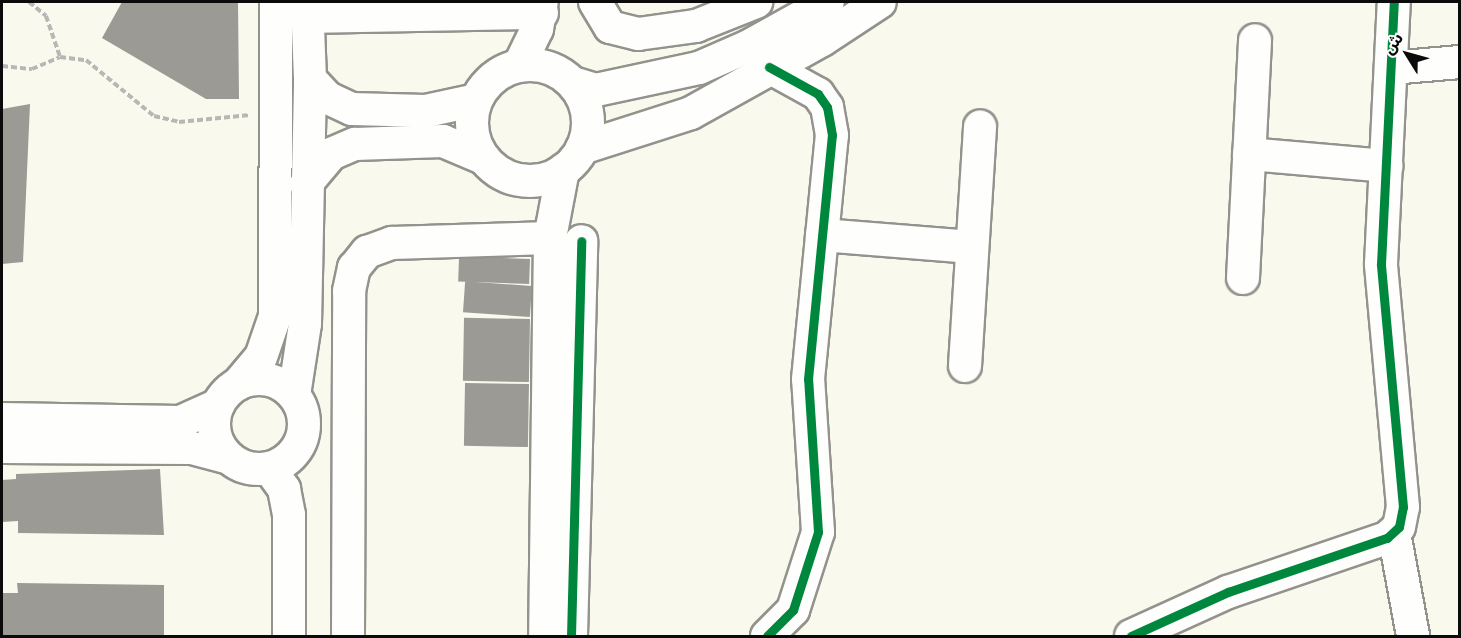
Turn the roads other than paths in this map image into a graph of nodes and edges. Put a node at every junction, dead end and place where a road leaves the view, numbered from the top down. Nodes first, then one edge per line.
1 (276, 2) edge
2 (595, 2) edge
3 (756, 2) edge
4 (828, 2) edge
5 (879, 2) edge
6 (1394, 2) edge
7 (542, 7) edge
8 (343, 8) edge
9 (307, 9) edge
10 (822, 40) junction
11 (1255, 40) dead end
12 (1391, 59) junction
13 (1451, 62) edge
14 (708, 65) junction
15 (519, 66) junction
16 (770, 67) junction
17 (310, 79) junction
18 (569, 79) junction
19 (643, 81) junction
20 (818, 94) junction
21 (720, 95) junction
22 (476, 100) junction
23 (980, 126) dead end
24 (657, 127) junction
25 (1249, 154) junction
26 (483, 158) junction
27 (573, 159) junction
28 (1386, 166) junction
29 (531, 181) junction
30 (306, 184) junction
31 (822, 235) junction
32 (565, 240) junction
33 (972, 247) junction
34 (1243, 278) dead end
35 (965, 366) dead end
36 (228, 394) junction
37 (294, 395) junction
38 (2, 419) edge
39 (2, 447) edge
40 (229, 458) junction
41 (269, 468) junction
42 (1394, 533) junction
43 (289, 636) edge
44 (348, 636) edge
45 (545, 636) edge
46 (571, 636) edge
47 (767, 636) edge
48 (1131, 636) edge
49 (1413, 636) edge

1 - 36 street
2 - 3 street
4 - 14 street
5 - 10 street
6 - 12 street
7 - 8 street
7 - 15 street
7 - 18 street
8 - 9 street
9 - 17 street
10 - 16 street
10 - 20 street
11 - 25 street
12 - 13 street
12 - 28 street
14 - 19 street
14 - 21 street
15 - 18 street
15 - 22 street
16 - 20 street
16 - 21 street
17 - 22 street
17 - 30 street
18 - 19 street
18 - 27 street
19 - 24 street
20 - 31 street
21 - 24 street
22 - 26 street
23 - 33 street
24 - 27 street
25 - 28 street
25 - 34 street
26 - 29 street
26 - 30 street
27 - 29 street
27 - 32 street
28 - 42 street
29 - 32 street
30 - 37 street
31 - 33 street
31 - 47 street
32 - 44 street
32 - 45 street
32 - 46 street
33 - 35 street
36 - 37 street
36 - 38 street
36 - 40 street
37 - 41 street
39 - 40 street
40 - 41 street
41 - 43 street
42 - 48 street
42 - 49 street

